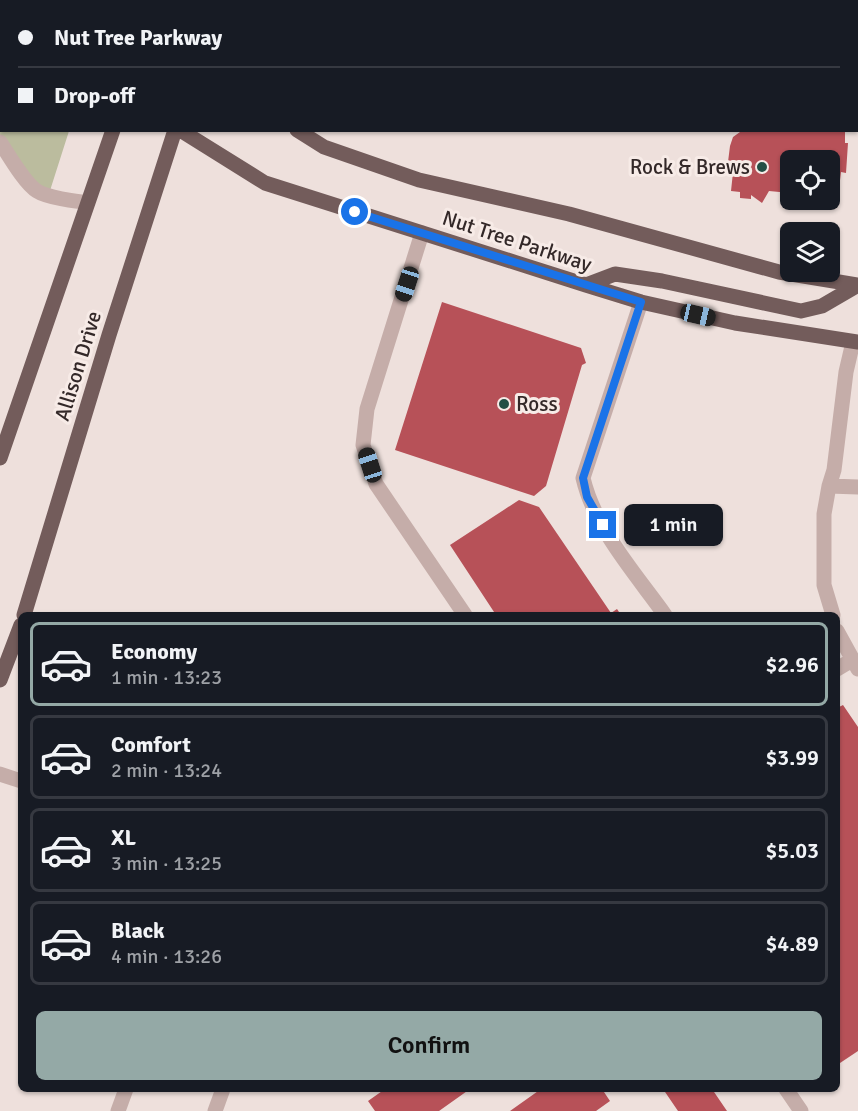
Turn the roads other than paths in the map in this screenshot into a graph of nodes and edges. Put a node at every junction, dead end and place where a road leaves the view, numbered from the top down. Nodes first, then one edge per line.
1 (112, 132) edge
2 (176, 132) edge
3 (180, 132) edge
4 (300, 132) edge
5 (0, 142) edge
6 (87, 202) junction
7 (422, 233) junction
8 (586, 285) junction
9 (858, 285) edge
10 (641, 302) junction
11 (856, 341) edge
12 (0, 458) edge
13 (828, 486) junction
14 (858, 487) edge
15 (25, 612) edge
16 (463, 612) edge
17 (663, 612) edge
18 (831, 612) edge
19 (18, 633) edge
20 (840, 637) edge
21 (855, 665) edge
22 (840, 668) edge
23 (0, 680) edge
24 (0, 774) edge
25 (18, 780) edge
26 (125, 1092) edge
27 (223, 1092) edge
28 (788, 1092) edge
29 (118, 1111) edge
30 (215, 1111) edge
31 (801, 1111) edge

1 - 6 main road, Allison Drive
2 - 15 main road, Allison Drive
3 - 7 main road, Nut Tree Parkway
4 - 9 main road, Nut Tree Parkway
5 - 6 street
6 - 12 main road, Allison Drive
7 - 8 main road, Nut Tree Parkway
7 - 16 street
8 - 9 main road
8 - 10 main road, Nut Tree Parkway
10 - 11 main road, Nut Tree Parkway
10 - 17 street
11 - 13 street
13 - 14 street
13 - 18 street
19 - 23 main road
20 - 21 street
21 - 22 street
24 - 25 street
26 - 29 street
27 - 30 street
28 - 31 street

